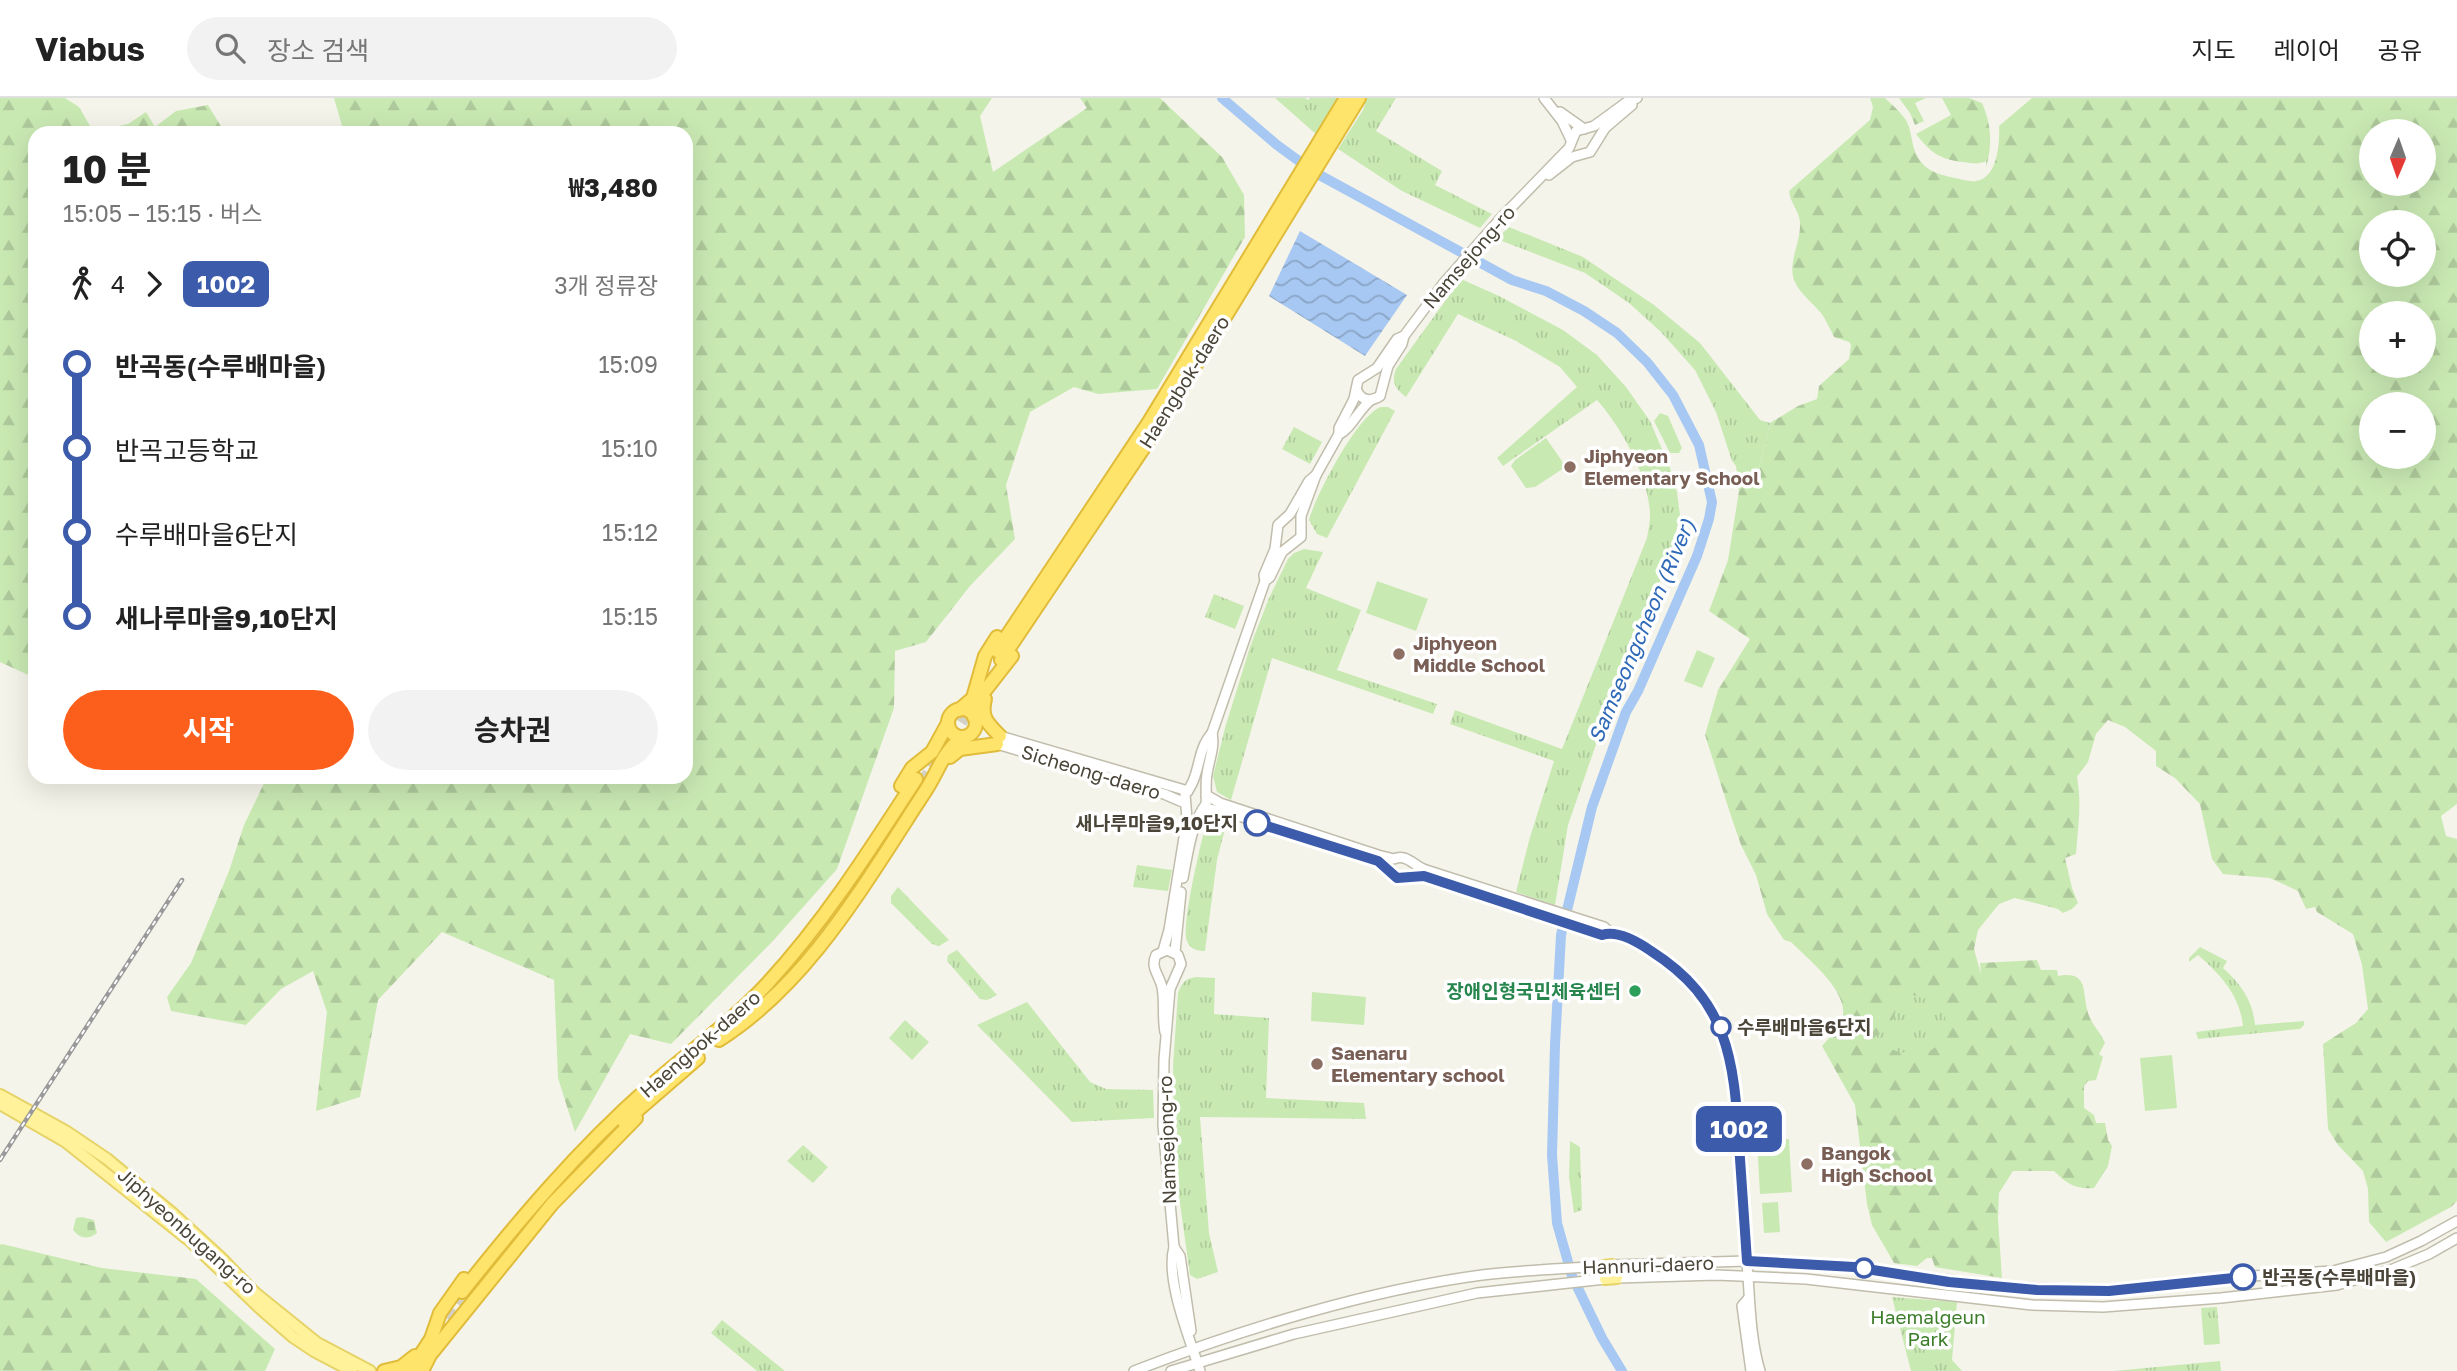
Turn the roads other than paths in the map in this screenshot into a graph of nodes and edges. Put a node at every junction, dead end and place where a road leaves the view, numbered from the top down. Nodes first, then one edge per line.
1 (1346, 98) edge
2 (1359, 98) edge
3 (1545, 98) edge
4 (1637, 98) edge
5 (1585, 129) junction
6 (1330, 136) junction
7 (1571, 141) junction
8 (1596, 142) junction
9 (1582, 154) junction
10 (1538, 181) junction
11 (1404, 336) junction
12 (1368, 373) junction
13 (1382, 383) junction
14 (1357, 391) junction
15 (1371, 400) junction
16 (1339, 434) junction
17 (1316, 475) junction
18 (1285, 519) junction
19 (1300, 524) junction
20 (1278, 536) junction
21 (1291, 543) junction
22 (1265, 581) junction
23 (996, 660) junction
24 (953, 716) junction
25 (975, 720) junction
26 (1212, 733) junction
27 (964, 737) junction
28 (998, 740) junction
29 (920, 778) junction
30 (1189, 790) junction
31 (1205, 794) junction
32 (1185, 804) junction
33 (1203, 809) junction
34 (1394, 859) junction
35 (1411, 863) junction
36 (1390, 871) junction
37 (1409, 875) junction
38 (1532, 909) junction
39 (1163, 951) junction
40 (1175, 953) junction
41 (1158, 975) junction
42 (1175, 976) junction
43 (1165, 1032) junction
44 (651, 1091) junction
45 (0, 1095) edge
46 (0, 1104) edge
47 (2457, 1221) edge
48 (2457, 1238) edge
49 (1747, 1261) junction
50 (1748, 1276) junction
51 (1748, 1299) junction
52 (464, 1300) junction
53 (440, 1313) junction
54 (1195, 1350) junction
55 (1199, 1367) edge
56 (352, 1371) edge
57 (370, 1371) edge
58 (384, 1371) edge
59 (410, 1371) edge
60 (422, 1371) edge
61 (431, 1371) edge
62 (1134, 1371) edge
63 (1171, 1371) edge
64 (1751, 1371) edge
65 (1760, 1371) edge

1 - 6 highway, Haengbok-daero
2 - 6 highway, Haengbok-daero
3 - 5 street
3 - 7 street
4 - 5 street
4 - 8 street
5 - 7 street
5 - 8 street
6 - 23 highway, Haengbok-daero
7 - 9 street
7 - 10 street, Namsejong-ro
8 - 9 street
9 - 10 street, Namsejong-ro
10 - 11 street, Namsejong-ro
11 - 12 street, Namsejong-ro
11 - 13 street, Namsejong-ro
12 - 13 street
12 - 14 street
13 - 15 street
14 - 15 street
14 - 16 street
15 - 16 street
16 - 17 street
17 - 18 street
17 - 19 street
18 - 19 street
18 - 20 street
19 - 21 street
20 - 21 street
20 - 22 street
21 - 22 street
22 - 26 street
23 - 24 highway
23 - 25 highway
23 - 28 highway
24 - 25 highway
24 - 27 highway
24 - 29 highway
25 - 27 highway
25 - 28 highway
26 - 30 street
26 - 31 street
27 - 28 highway
27 - 29 highway
28 - 29 highway
28 - 30 street, Sicheong-daero
28 - 32 street, Sicheong-daero
29 - 44 highway, Haengbok-daero
30 - 31 street
30 - 32 street
31 - 33 street
31 - 34 street
32 - 33 street
32 - 39 street
33 - 36 street
33 - 40 street
34 - 35 street
34 - 36 street
35 - 37 street
35 - 38 street
36 - 37 street
37 - 38 street
38 - 49 street
39 - 40 street
39 - 41 street
40 - 42 street
41 - 42 street
41 - 43 street, Namsejong-ro
42 - 43 street, Namsejong-ro
43 - 54 street, Namsejong-ro
44 - 52 highway
44 - 52 highway
45 - 57 main road, Jiphyeonbugang-ro
46 - 56 main road, Jiphyeonbugang-ro
47 - 49 street, Hannuri-daero
48 - 50 street, Hannuri-daero
49 - 50 street
49 - 54 street, Hannuri-daero
50 - 51 street
50 - 55 street, Hannuri-daero
51 - 64 street
51 - 65 street
52 - 53 highway
52 - 60 highway
52 - 61 highway
53 - 58 highway
53 - 59 highway
54 - 55 street, Namsejong-ro
54 - 62 street, Hannuri-daero
55 - 63 street, Hannuri-daero

